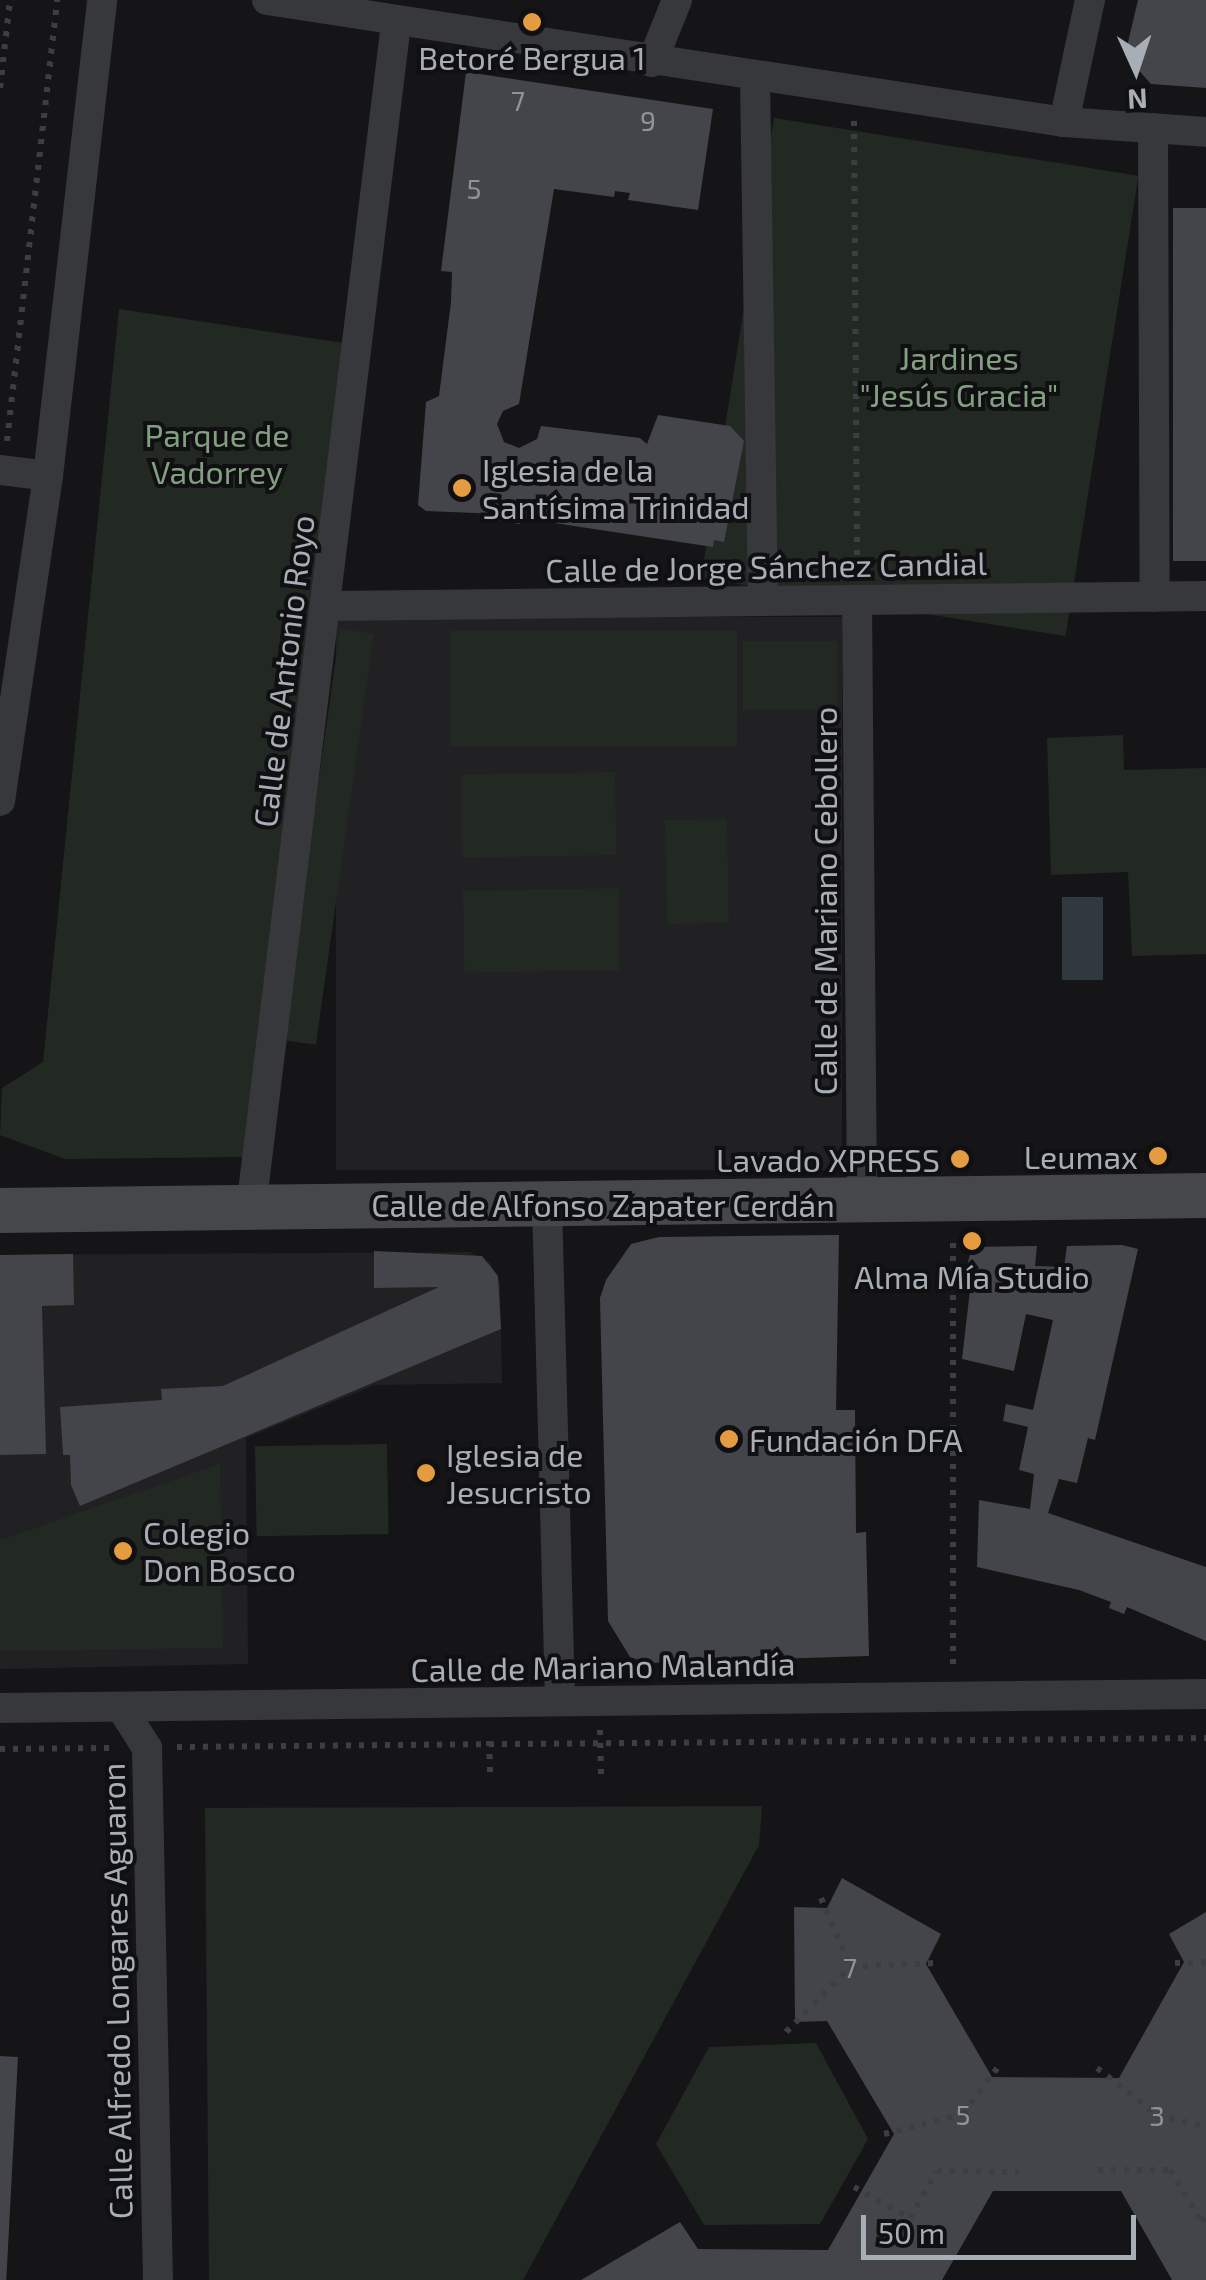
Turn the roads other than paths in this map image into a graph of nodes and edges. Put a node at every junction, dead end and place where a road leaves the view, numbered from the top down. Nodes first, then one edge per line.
1 (102, 0) edge
2 (266, 0) edge
3 (677, 0) edge
4 (1090, 0) edge
5 (396, 23) junction
6 (652, 62) junction
7 (755, 77) junction
8 (1064, 122) junction
9 (1153, 128) junction
10 (1206, 132) edge
11 (2, 470) edge
12 (48, 476) junction
13 (1155, 596) junction
14 (1206, 596) edge
15 (857, 600) junction
16 (763, 601) junction
17 (327, 606) junction
18 (0, 801) edge
19 (1206, 1195) edge
20 (862, 1202) junction
21 (548, 1203) junction
22 (251, 1208) junction
23 (0, 1210) edge
24 (1206, 1694) edge
25 (560, 1701) junction
26 (122, 1707) junction
27 (0, 1708) edge
28 (158, 2280) edge

1 - 12 street
2 - 5 street
3 - 6 street
4 - 8 street
5 - 6 street
5 - 17 street, Calle de Antonio Royo
6 - 7 street
7 - 8 street
7 - 16 street
8 - 9 street
9 - 10 street
9 - 13 street
11 - 12 street
12 - 18 street
13 - 14 street, Calle de Jorge Sánchez Candial
13 - 15 street, Calle de Jorge Sánchez Candial
15 - 16 street, Calle de Jorge Sánchez Candial
15 - 20 street, Calle de Mariano Cebollero
16 - 17 street, Calle de Jorge Sánchez Candial
17 - 22 street, Calle de Antonio Royo
19 - 20 street, Calle de Alfonso Zapater Cerdán
20 - 21 street, Calle de Alfonso Zapater Cerdán
21 - 22 street, Calle de Alfonso Zapater Cerdán
21 - 25 street
22 - 23 street, Calle de Alfonso Zapater Cerdán
24 - 25 street, Calle de Mariano Malandía
25 - 26 street, Calle de Mariano Malandía
26 - 27 street, Calle de Mariano Malandía
26 - 28 street, Calle Alfredo Longares Aguaron

